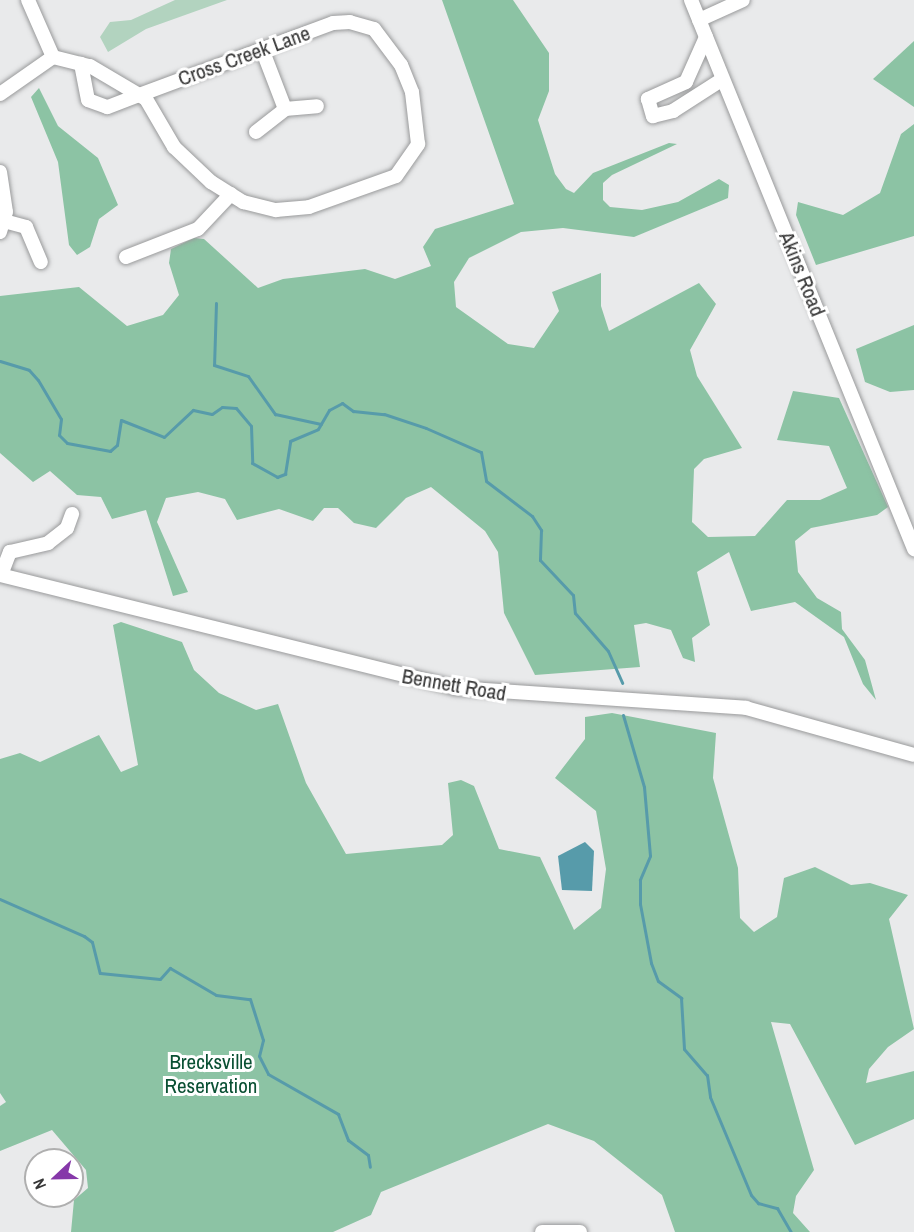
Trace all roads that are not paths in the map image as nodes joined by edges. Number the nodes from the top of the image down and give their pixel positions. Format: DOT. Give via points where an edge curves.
graph roads {
  1 [pos="28,0"];
  2 [pos="691,0"];
  3 [pos="743,0"];
  4 [pos="699,20"];
  5 [pos="706,37"];
  6 [pos="262,49"];
  7 [pos="53,57"];
  8 [pos="81,64"];
  9 [pos="723,79"];
  10 [pos="0,94"];
  11 [pos="139,95"];
  12 [pos="317,106"];
  13 [pos="285,109"];
  14 [pos="256,132"];
  15 [pos="0,172"];
  16 [pos="231,194"];
  17 [pos="2,227"];
  18 [pos="126,257"];
  19 [pos="41,262"];
  20 [pos="72,514"];
  21 [pos="914,549"];
  22 [pos="1,575"];
  23 [pos="914,755"];
  24 [pos="579,1230"];
  25 [pos="542,1232"];
  1 -- 7 [label="street"];
  2 -- 4 [label="street, Akins Road"];
  3 -- 4 [label="street"];
  4 -- 5 [label="street, Akins Road"];
  5 -- 9 [label="street, Akins Road"];
  5 -- 9 [label="street" via="686,82 648,99 653,116 673,111"];
  6 -- 11 [label="street, Cross Creek Lane"];
  6 -- 13 [label="street"];
  6 -- 16 [label="street, Cross Creek Lane" via="350,22 374,28 401,65 419,124 410,163 396,176 309,207 276,210"];
  7 -- 8 [label="street"];
  7 -- 10 [label="street"];
  8 -- 11 [label="street"];
  8 -- 11 [label="street, Cross Creek Lane" via="92,105 107,107"];
  9 -- 21 [label="street, Akins Road"];
  11 -- 16 [label="street" via="174,147"];
  12 -- 13 [label="street"];
  13 -- 14 [label="street"];
  15 -- 17 [label="street"];
  16 -- 18 [label="street" via="198,229"];
  17 -- 19 [label="street" via="26,227"];
  20 -- 22 [label="street" via="68,528 48,543 10,552"];
  22 -- 23 [label="street, Bennett Road" via="455,688 746,708"];
  24 -- 25 [label="street"];
}
